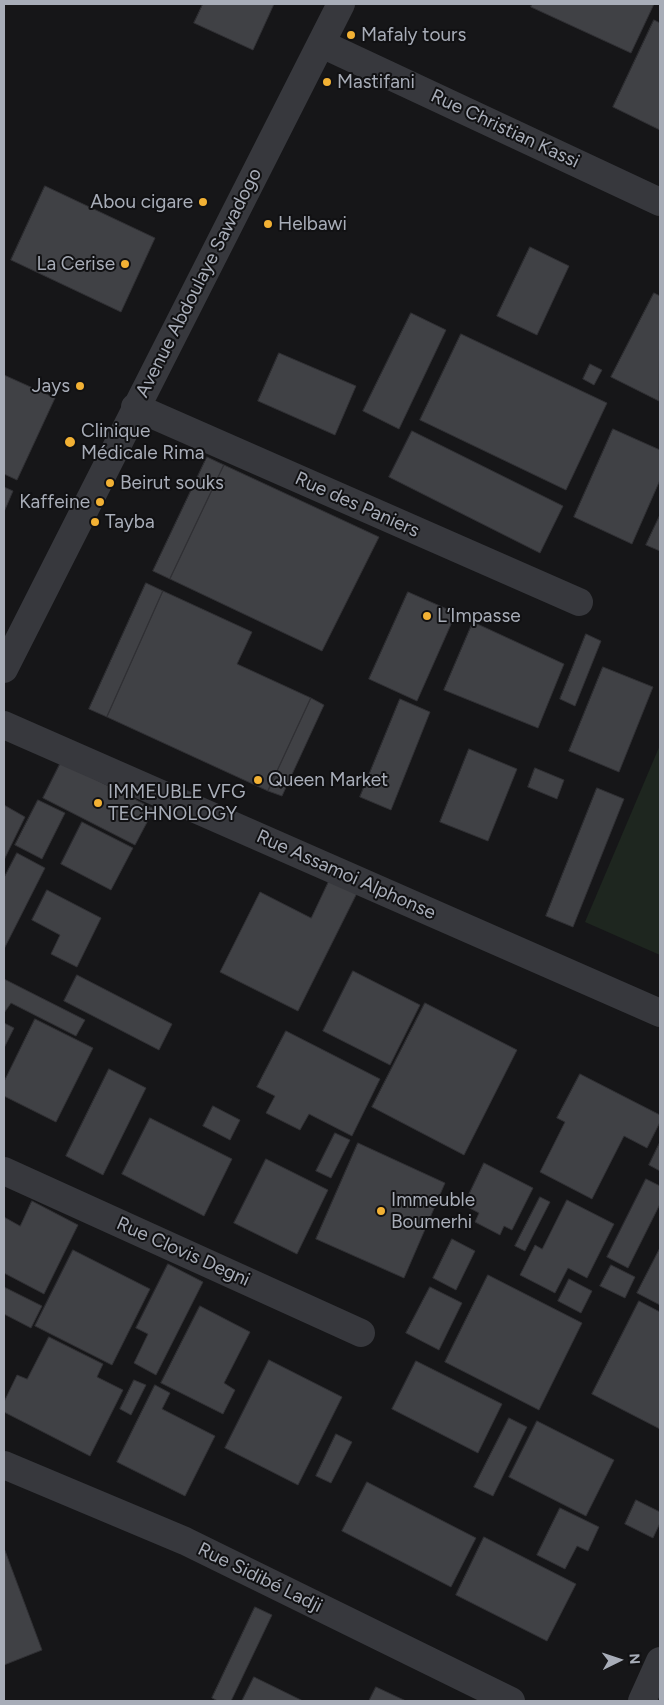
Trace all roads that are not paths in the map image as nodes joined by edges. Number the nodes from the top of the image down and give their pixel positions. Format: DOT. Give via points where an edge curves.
graph roads {
  1 [pos="341,4"];
  2 [pos="322,44"];
  3 [pos="660,202"];
  4 [pos="134,407"];
  5 [pos="579,602"];
  6 [pos="4,669"];
  7 [pos="4,725"];
  8 [pos="660,1013"];
  9 [pos="4,1170"];
  10 [pos="362,1333"];
  11 [pos="4,1465"];
  12 [pos="660,1661"];
  13 [pos="511,1701"];
  14 [pos="642,1701"];
  1 -- 2 [label="street, Avenue Abdoulaye Sawadogo"];
  2 -- 3 [label="street, Rue Christian Kassi"];
  2 -- 4 [label="street, Avenue Abdoulaye Sawadogo"];
  4 -- 5 [label="street, Rue des Paniers"];
  4 -- 6 [label="street, Avenue Abdoulaye Sawadogo"];
  7 -- 8 [label="street, Rue Assamoi Alphonse"];
  9 -- 10 [label="street, Rue Clovis Degni"];
  11 -- 13 [label="street, Rue Sidibé Ladji" via="185,1541"];
  12 -- 14 [label="street"];
}
